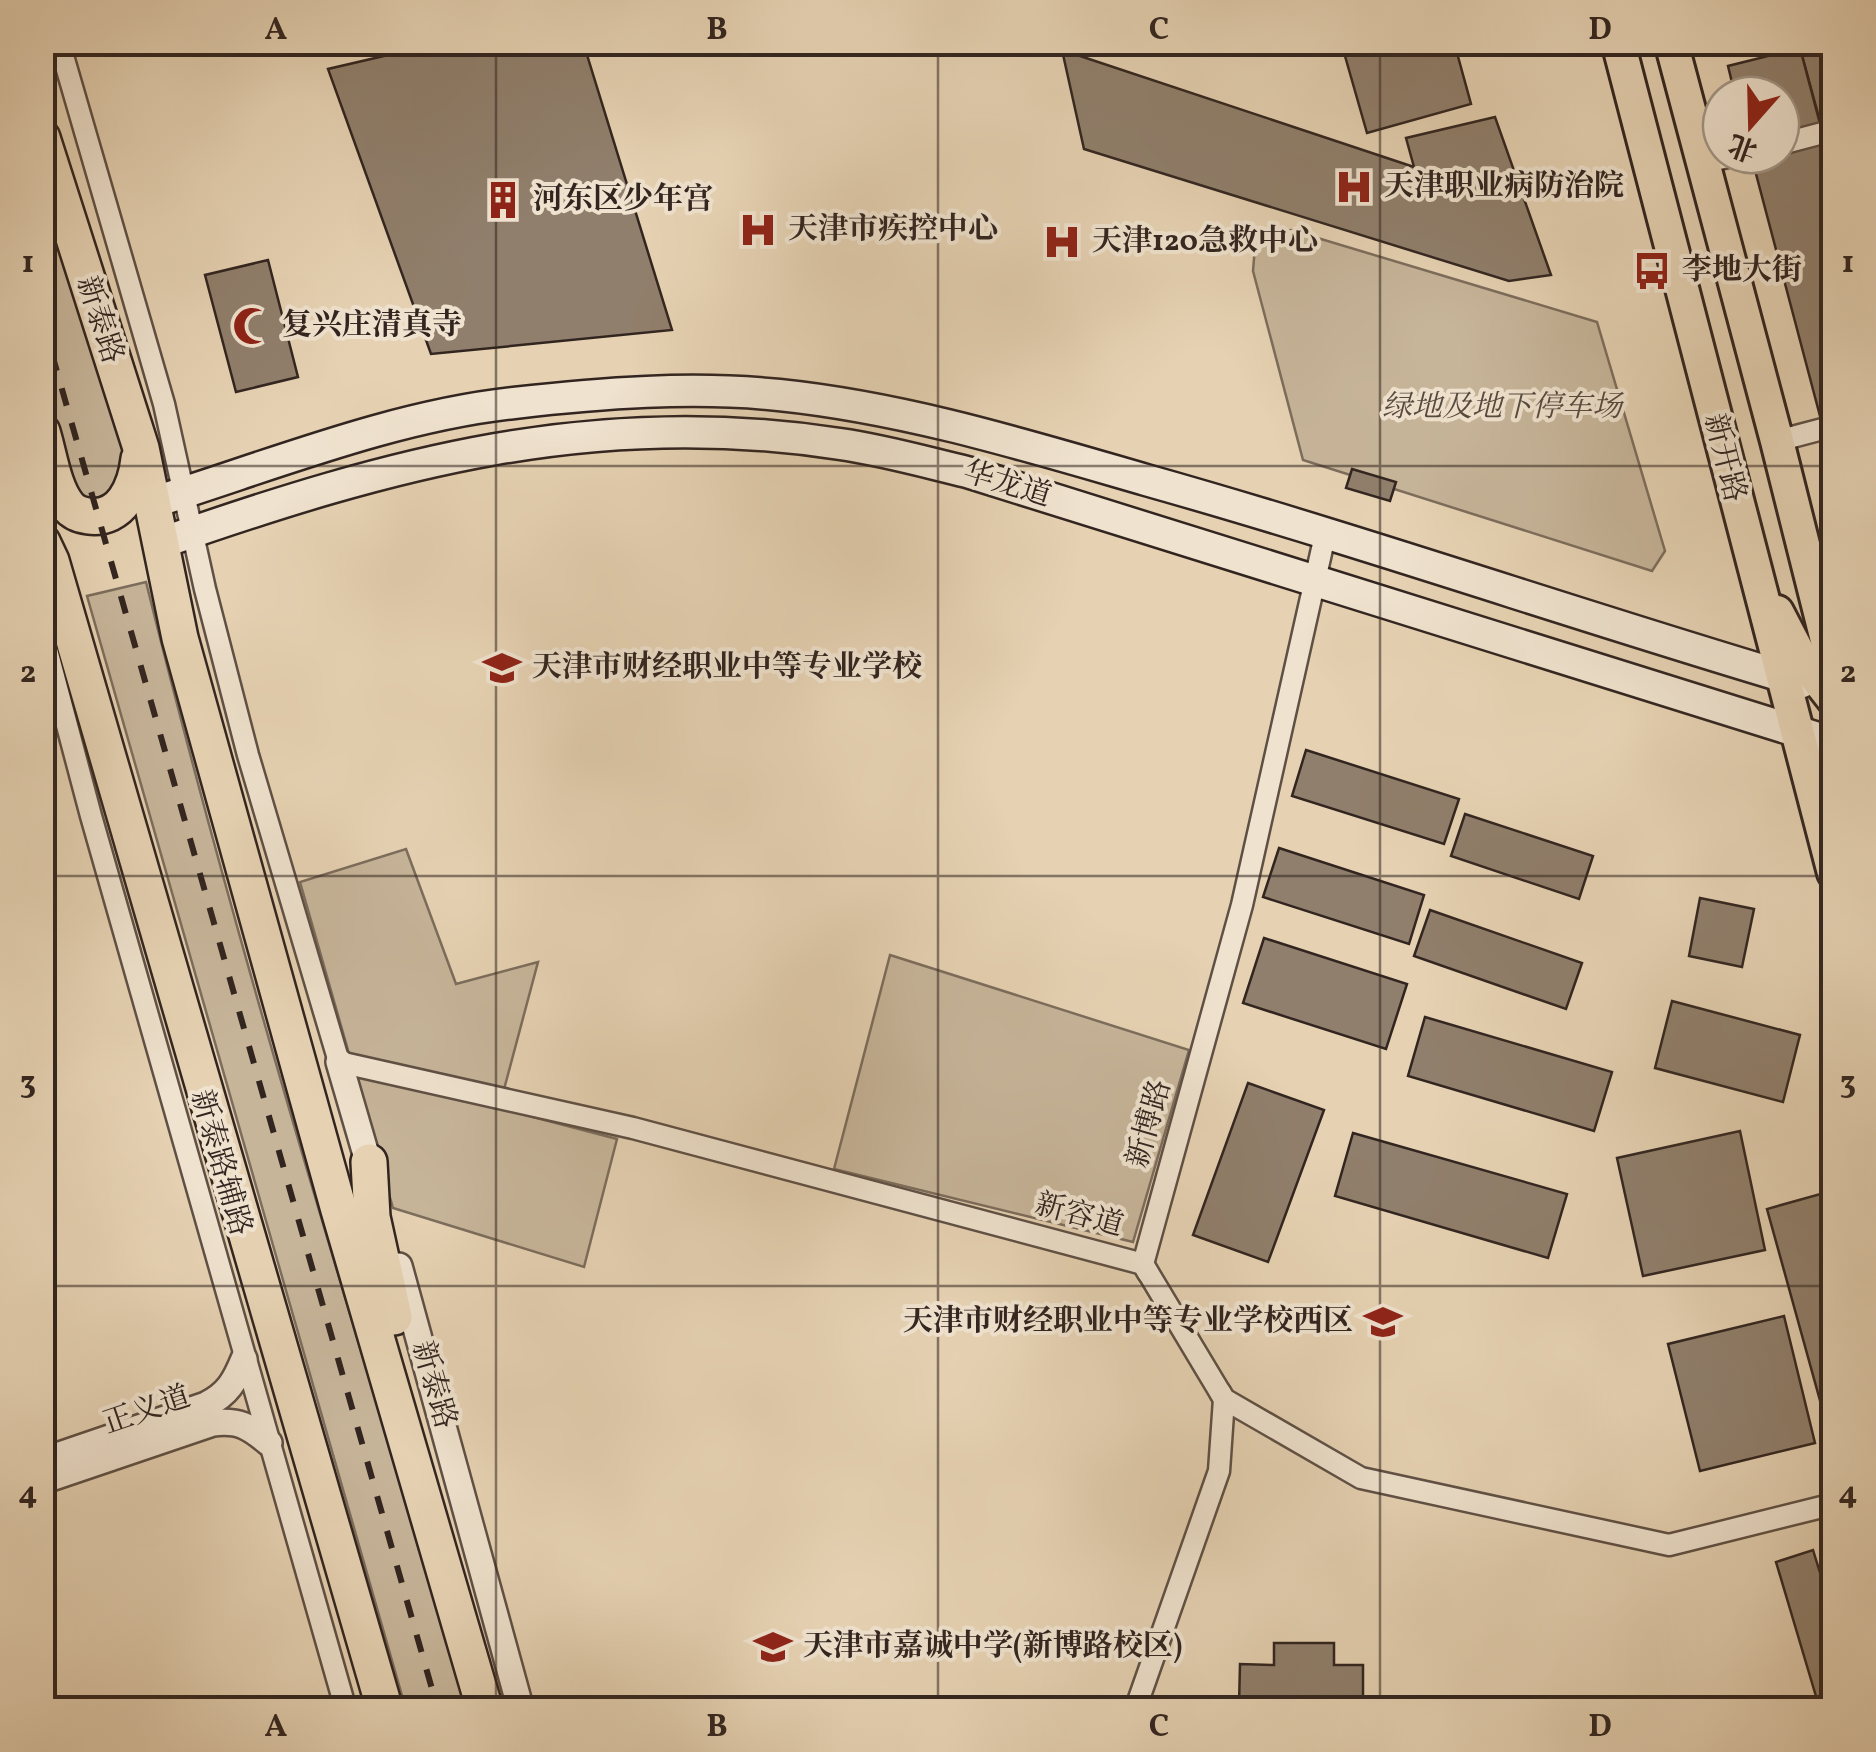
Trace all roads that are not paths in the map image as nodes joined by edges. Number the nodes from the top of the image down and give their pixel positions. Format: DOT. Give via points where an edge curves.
graph roads {
  1 [pos="59,42"];
  2 [pos="1618,42"];
  3 [pos="1671,42"];
  4 [pos="1834,130"];
  5 [pos="42,138"];
  6 [pos="1801,139"];
  7 [pos="1701,160"];
  8 [pos="1705,175"];
  9 [pos="1834,426"];
  10 [pos="42,432"];
  11 [pos="1778,441"];
  12 [pos="140,448"];
  13 [pos="175,517"];
  14 [pos="1326,531"];
  15 [pos="42,542"];
  16 [pos="1749,554"];
  17 [pos="1806,555"];
  18 [pos="1313,580"];
  19 [pos="1834,617"];
  20 [pos="42,631"];
  21 [pos="1780,676"];
  22 [pos="1831,687"];
  23 [pos="1794,732"];
  24 [pos="1834,743"];
  25 [pos="1834,873"];
  26 [pos="339,1062"];
  27 [pos="369,1162"];
  28 [pos="1142,1264"];
  29 [pos="244,1359"];
  30 [pos="1224,1398"];
  31 [pos="269,1443"];
  32 [pos="42,1461"];
  33 [pos="42,1481"];
  34 [pos="1834,1504"];
  35 [pos="452,1596"];
  36 [pos="346,1710"];
  37 [pos="385,1710"];
  38 [pos="484,1710"];
  39 [pos="520,1710"];
  40 [pos="1135,1710"];
  1 -- 13 [label="street" via="164,404"];
  2 -- 16 [label="main road, 新开路"];
  3 -- 7 [label="main road, 新开路"];
  4 -- 6 [label="street"];
  5 -- 12 [label="highway, 新泰路"];
  8 -- 11 [label="main road, 新开路"];
  9 -- 11 [label="street"];
  10 -- 12 [label="highway" via="61,496 86,516 110,513 127,498"];
  11 -- 17 [label="main road, 新开路"];
  12 -- 13 [label="highway, 新泰路"];
  13 -- 14 [label="main road" via="378,432 508,404 722,392 912,414"];
  13 -- 18 [label="main road, 华龙道" via="484,449 603,434 722,433 842,444 951,468"];
  13 -- 26 [label="street"];
  13 -- 35 [label="highway, 新泰路" via="180,638"];
  14 -- 18 [label="street, 新博路"];
  14 -- 21 [label="main road"];
  15 -- 37 [label="highway"];
  16 -- 21 [label="main road, 新开路"];
  16 -- 22 [label="main road" via="1784,628"];
  17 -- 19 [label="main road"];
  17 -- 22 [label="main road, 新开路"];
  18 -- 23 [label="main road, 华龙道"];
  18 -- 28 [label="street, 新博路" via="1242,905"];
  20 -- 29 [label="street, 新泰路辅路"];
  21 -- 22 [label="main road"];
  21 -- 23 [label="main road, 新开路"];
  23 -- 24 [label="main road, 华龙道"];
  23 -- 25 [label="main road, 新开路"];
  26 -- 27 [label="street, 新泰路"];
  26 -- 28 [label="street, 新容道" via="633,1128"];
  27 -- 35 [label="highway" via="380,1260 438,1477"];
  27 -- 39 [label="street, 新泰路"];
  28 -- 30 [label="street"];
  29 -- 31 [label="street, 新泰路辅路"];
  29 -- 32 [label="street, 正义道" via="224,1396 206,1406"];
  30 -- 34 [label="street" via="1361,1478 1669,1545"];
  30 -- 40 [label="street" via="1219,1472"];
  31 -- 33 [label="street, 正义道" via="237,1420 213,1423"];
  31 -- 36 [label="street, 新泰路辅路"];
  35 -- 38 [label="highway"];
}
